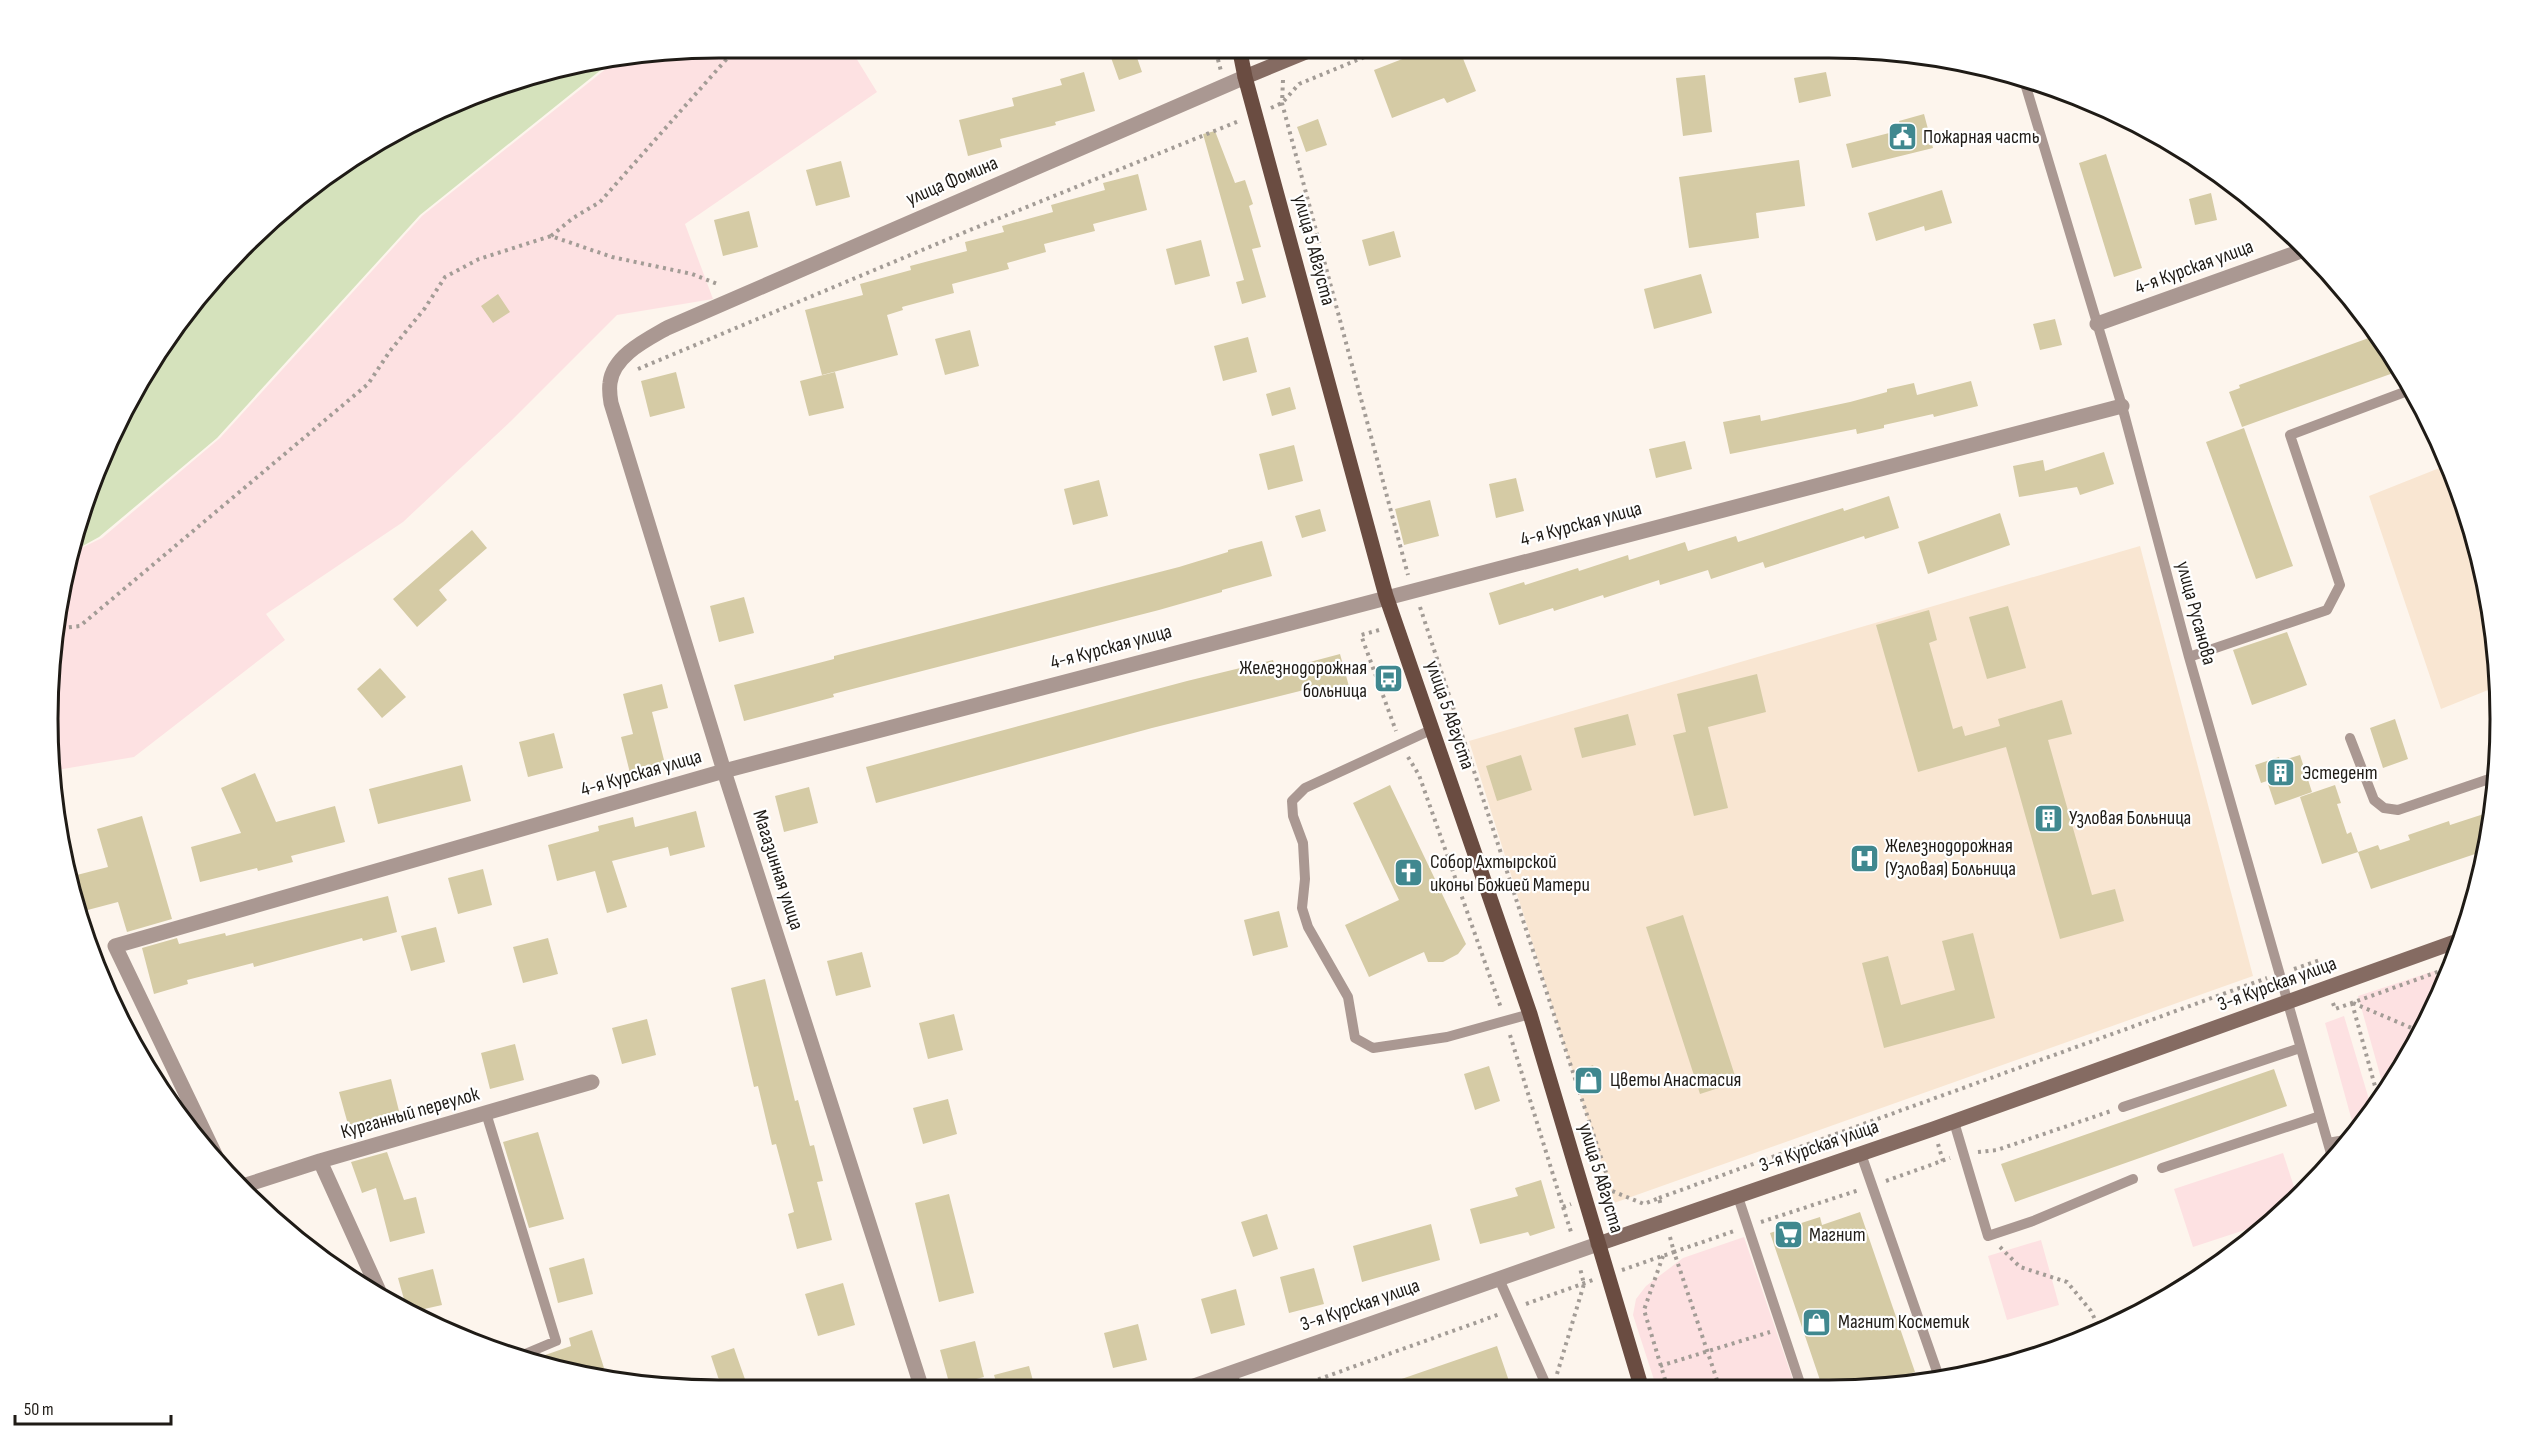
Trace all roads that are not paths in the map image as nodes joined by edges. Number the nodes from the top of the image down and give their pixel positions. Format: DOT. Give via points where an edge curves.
graph roads {
  1 [pos="1241,58"];
  2 [pos="1291,58"];
  3 [pos="1245,77"];
  4 [pos="2027,90"];
  5 [pos="2297,253"];
  6 [pos="2097,324"];
  7 [pos="610,382"];
  8 [pos="2403,393"];
  9 [pos="2122,406"];
  10 [pos="1386,596"];
  11 [pos="2189,657"];
  12 [pos="1433,729"];
  13 [pos="2350,738"];
  14 [pos="724,771"];
  15 [pos="2486,780"];
  16 [pos="2449,944"];
  17 [pos="2287,1003"];
  18 [pos="1530,1014"];
  19 [pos="2301,1048"];
  20 [pos="592,1082"];
  21 [pos="2123,1107"];
  22 [pos="486,1113"];
  23 [pos="2320,1116"];
  24 [pos="1954,1122"];
  25 [pos="205,1134"];
  26 [pos="2336,1142"];
  27 [pos="2328,1143"];
  28 [pos="2330,1149"];
  29 [pos="1861,1154"];
  30 [pos="320,1161"];
  31 [pos="2162,1168"];
  32 [pos="2133,1179"];
  33 [pos="249,1184"];
  34 [pos="1738,1197"];
  35 [pos="1598,1244"];
  36 [pos="1499,1279"];
  37 [pos="376,1284"];
  38 [pos="530,1352"];
  39 [pos="1937,1371"];
  40 [pos="1232,1372"];
  41 [pos="919,1381"];
  42 [pos="1207,1381"];
  43 [pos="1235,1381"];
  44 [pos="1544,1381"];
  45 [pos="1640,1381"];
  46 [pos="1799,1381"];
  1 -- 3 [label="main road, улица 5 Августа"];
  2 -- 3 [label="main road, улица Фомина"];
  3 -- 7 [label="street, улица Фомина" via="667,328 619,362"];
  3 -- 10 [label="main road, улица 5 Августа"];
  4 -- 6 [label="lane, улица Русанова"];
  5 -- 6 [label="street, 4-я Курская улица"];
  6 -- 9 [label="lane, улица Русанова"];
  7 -- 14 [label="street, Магазинная улица" via="611,403"];
  8 -- 11 [label="lane" via="2290,435 2340,585 2327,610"];
  9 -- 10 [label="street, 4-я Курская улица"];
  9 -- 11 [label="lane, улица Русанова"];
  10 -- 12 [label="main road, улица 5 Августа"];
  10 -- 14 [label="street, 4-я Курская улица"];
  11 -- 17 [label="lane, улица Русанова"];
  12 -- 18 [label="main road, улица 5 Августа"];
  12 -- 18 [label="lane" via="1305,788 1293,801 1293,816 1304,843 1302,908 1308,927 1348,998 1355,1038 1373,1048 1446,1037"];
  13 -- 15 [label="lane" via="2374,800 2384,808 2398,810"];
  14 -- 25 [label="street, 4-я Курская улица" via="115,946"];
  14 -- 41 [label="street, Магазинная улица"];
  16 -- 17 [label="main road, 3-я Курская улица"];
  17 -- 19 [label="lane, улица Русанова"];
  17 -- 24 [label="main road, 3-я Курская улица"];
  18 -- 35 [label="main road, улица 5 Августа"];
  19 -- 21 [label="lane"];
  19 -- 23 [label="lane, улица Русанова"];
  20 -- 22 [label="street, Курганный переулок"];
  22 -- 30 [label="street, Курганный переулок"];
  22 -- 38 [label="lane" via="556,1341"];
  23 -- 27 [label="lane, улица Русанова"];
  23 -- 31 [label="lane"];
  24 -- 29 [label="main road, 3-я Курская улица"];
  24 -- 32 [label="lane" via="1988,1236"];
  26 -- 27 [label="lane"];
  27 -- 28 [label="lane, улица Русанова"];
  29 -- 34 [label="main road, 3-я Курская улица"];
  29 -- 39 [label="lane"];
  30 -- 33 [label="street, Курганный переулок"];
  30 -- 37 [label="street"];
  34 -- 35 [label="main road, 3-я Курская улица"];
  34 -- 46 [label="lane"];
  35 -- 36 [label="street, 3-я Курская улица"];
  35 -- 45 [label="main road, улица 5 Августа"];
  36 -- 40 [label="street, 3-я Курская улица"];
  36 -- 44 [label="lane"];
  40 -- 42 [label="street, 3-я Курская улица"];
  40 -- 43 [label="lane"];
}
